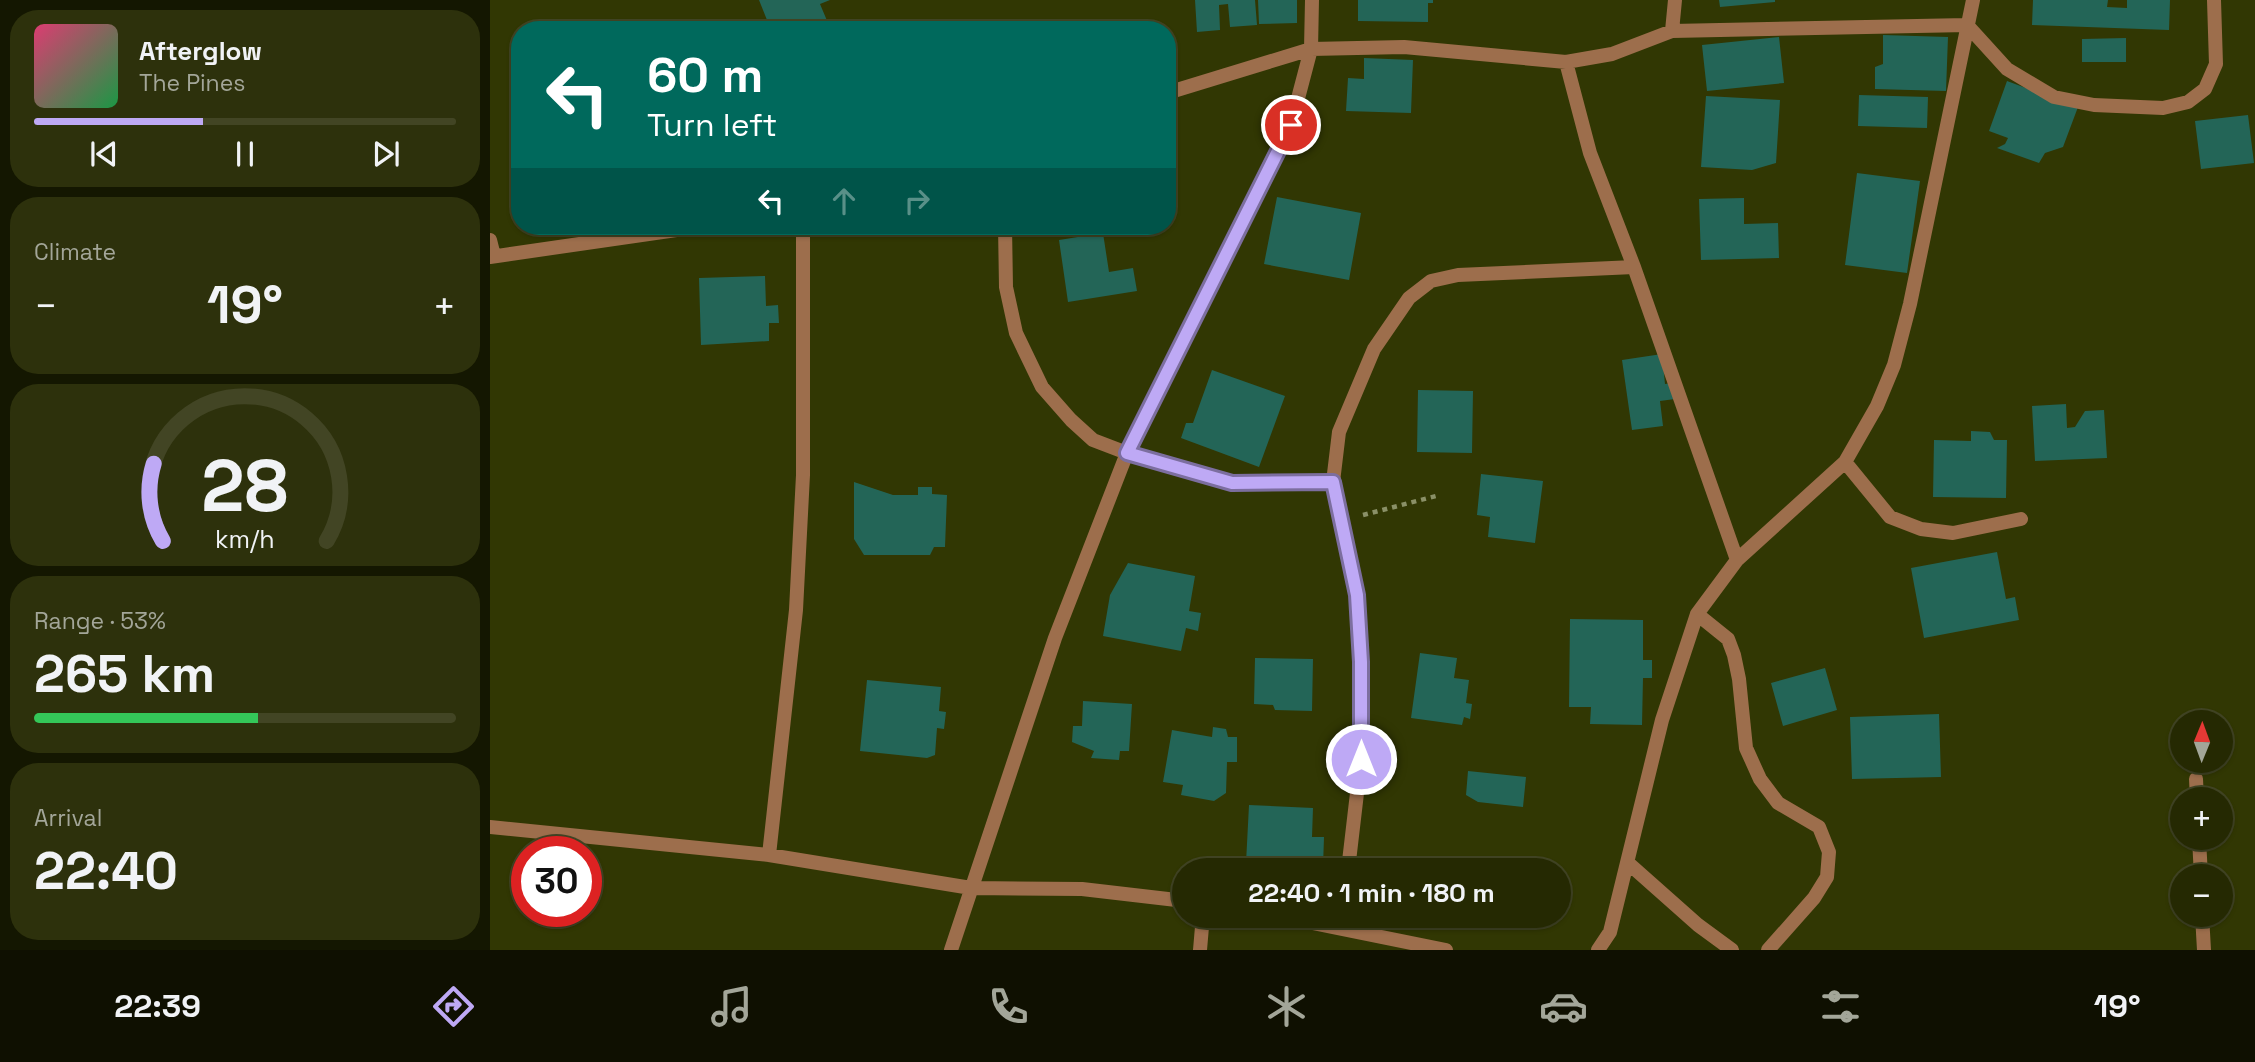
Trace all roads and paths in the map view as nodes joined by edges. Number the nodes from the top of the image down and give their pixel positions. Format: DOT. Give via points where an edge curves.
graph roads {
  1 [pos="1312,0"];
  2 [pos="1675,0"];
  3 [pos="1973,0"];
  4 [pos="2214,0"];
  5 [pos="1967,24"];
  6 [pos="1672,31"];
  7 [pos="1311,49"];
  8 [pos="1566,62"];
  9 [pos="1176,90"];
  10 [pos="642,235"];
  11 [pos="803,235"];
  12 [pos="1006,235"];
  13 [pos="490,240"];
  14 [pos="492,257"];
  15 [pos="1634,267"];
  16 [pos="1127,453"];
  17 [pos="1845,462"];
  18 [pos="1333,482"];
  19 [pos="1440,495"];
  20 [pos="2021,519"];
  21 [pos="1343,521"];
  22 [pos="1737,560"];
  23 [pos="1697,614"];
  24 [pos="2196,779"];
  25 [pos="2196,787"];
  26 [pos="490,827"];
  27 [pos="769,855"];
  28 [pos="1349,858"];
  29 [pos="1627,862"];
  30 [pos="971,888"];
  31 [pos="1172,899"];
  32 [pos="2203,927"];
  33 [pos="1202,928"];
  34 [pos="1367,928"];
  35 [pos="951,950"];
  36 [pos="1200,950"];
  37 [pos="1446,950"];
  38 [pos="1598,950"];
  39 [pos="1732,950"];
  40 [pos="1768,950"];
  41 [pos="2204,950"];
  1 -- 7 [label="street"];
  2 -- 6 [label="street"];
  3 -- 5 [label="street"];
  4 -- 5 [label="street" via="2216,64 2205,89 2188,102 2163,108 2094,105 2054,97 2007,69"];
  5 -- 6 [label="street"];
  5 -- 17 [label="street" via="1897,353 1877,406"];
  6 -- 8 [label="street" via="1612,54"];
  7 -- 8 [label="street" via="1404,47"];
  7 -- 9 [label="street"];
  7 -- 16 [label="street" via="1291,125"];
  8 -- 15 [label="street" via="1590,153"];
  10 -- 14 [label="street"];
  11 -- 27 [label="street" via="803,475 797,583"];
  12 -- 16 [label="street" via="1006,287 1016,333 1042,387 1093,440"];
  13 -- 14 [label="street"];
  15 -- 18 [label="street" via="1458,275 1431,281 1409,298 1374,349 1339,432"];
  15 -- 22 [label="street"];
  16 -- 18 [label="street" via="1232,483"];
  16 -- 30 [label="street" via="1055,638"];
  17 -- 20 [label="street" via="1891,517 1921,529 1953,533"];
  17 -- 22 [label="street"];
  18 -- 21 [label="street"];
  19 -- 21 [label="path"];
  21 -- 28 [label="street" via="1357,595 1361,662 1361,759"];
  22 -- 23 [label="street"];
  23 -- 29 [label="street" via="1662,720"];
  23 -- 40 [label="street" via="1728,639 1734,654 1746,748 1760,779 1778,803 1819,827 1829,852 1827,877 1814,898"];
  24 -- 25 [label="street"];
  26 -- 27 [label="street"];
  27 -- 30 [label="street"];
  29 -- 38 [label="street" via="1610,932"];
  29 -- 39 [label="street"];
  30 -- 31 [label="street" via="1082,889"];
  30 -- 35 [label="street"];
  32 -- 41 [label="street"];
  33 -- 36 [label="street"];
  34 -- 37 [label="street"];
}
